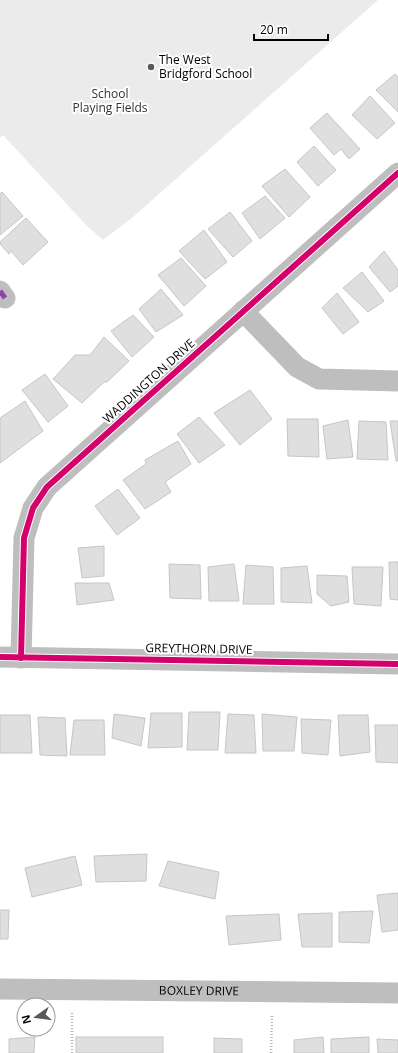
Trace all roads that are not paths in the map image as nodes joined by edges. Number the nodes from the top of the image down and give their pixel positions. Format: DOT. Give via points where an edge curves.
graph roads {
  1 [pos="398,173"];
  2 [pos="243,312"];
  3 [pos="398,381"];
  4 [pos="0,658"];
  5 [pos="21,658"];
  6 [pos="398,664"];
  7 [pos="0,989"];
  8 [pos="398,993"];
  1 -- 2 [label="street, WADDINGTON DRIVE"];
  2 -- 3 [label="street" via="296,367 319,379"];
  2 -- 5 [label="street, WADDINGTON DRIVE" via="47,487 33,508 24,538"];
  4 -- 5 [label="street, GREYTHORN DRIVE"];
  5 -- 6 [label="street, GREYTHORN DRIVE"];
  7 -- 8 [label="street, BOXLEY DRIVE"];
}
